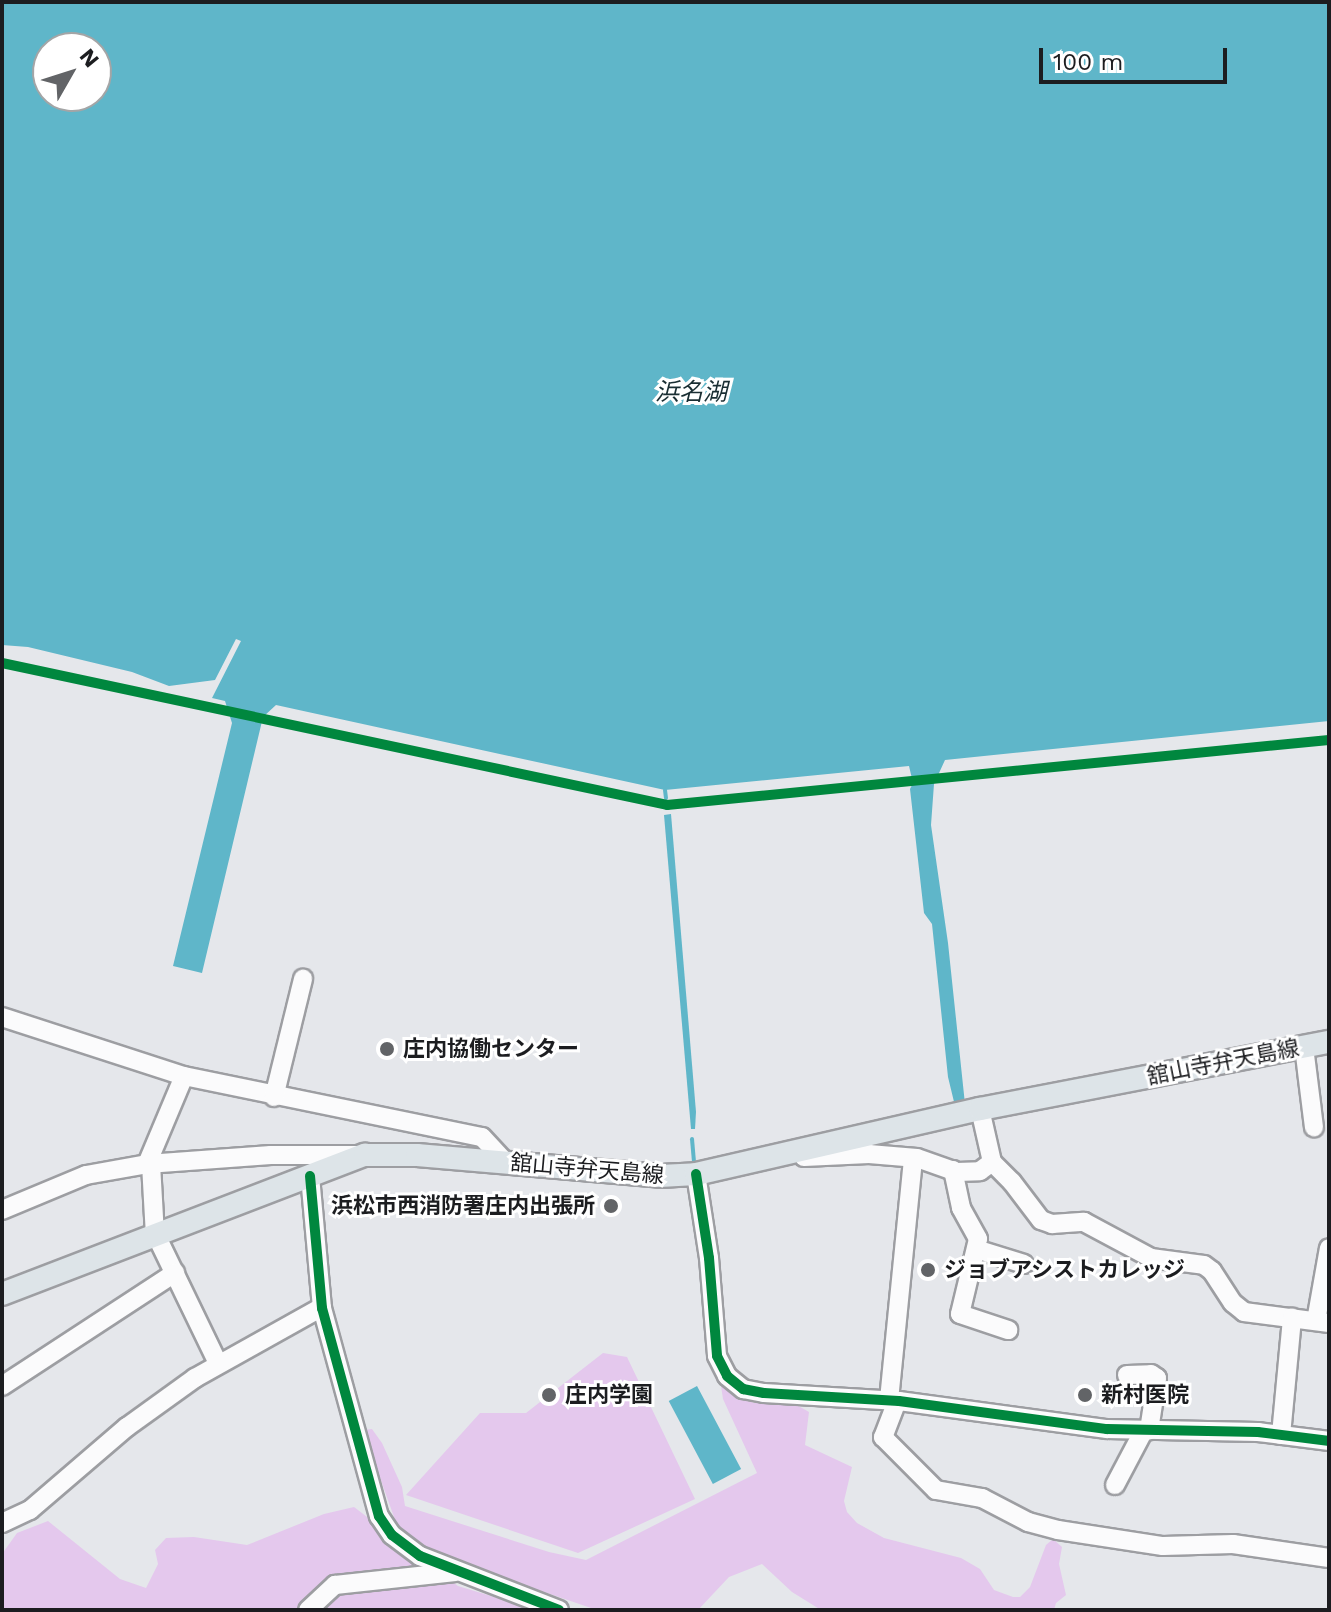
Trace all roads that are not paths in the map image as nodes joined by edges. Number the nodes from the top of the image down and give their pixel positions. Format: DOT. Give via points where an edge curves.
graph roads {
  1 [pos="303,979"];
  2 [pos="2,1017"];
  3 [pos="1329,1042"];
  4 [pos="1304,1047"];
  5 [pos="184,1076"];
  6 [pos="274,1097"];
  7 [pos="980,1109"];
  8 [pos="1314,1127"];
  9 [pos="848,1147"];
  10 [pos="365,1155"];
  11 [pos="913,1158"];
  12 [pos="992,1162"];
  13 [pos="506,1163"];
  14 [pos="149,1164"];
  15 [pos="953,1170"];
  16 [pos="696,1174"];
  17 [pos="310,1176"];
  18 [pos="2,1210"];
  19 [pos="156,1235"];
  20 [pos="1329,1248"];
  21 [pos="976,1249"];
  22 [pos="1024,1264"];
  23 [pos="175,1273"];
  24 [pos="2,1294"];
  25 [pos="322,1307"];
  26 [pos="1292,1318"];
  27 [pos="1323,1322"];
  28 [pos="1008,1330"];
  29 [pos="218,1363"];
  30 [pos="1127,1375"];
  31 [pos="2,1386"];
  32 [pos="893,1400"];
  33 [pos="1147,1430"];
  34 [pos="1281,1435"];
  35 [pos="1329,1441"];
  36 [pos="1115,1485"];
  37 [pos="2,1523"];
  38 [pos="1329,1558"];
  39 [pos="458,1572"];
  40 [pos="308,1610"];
  41 [pos="559,1610"];
  1 -- 6 [label="street"];
  2 -- 5 [label="street"];
  3 -- 4 [label="main road, 舘山寺弁天島線"];
  4 -- 7 [label="main road, 舘山寺弁天島線"];
  4 -- 8 [label="street"];
  5 -- 6 [label="street"];
  5 -- 14 [label="street"];
  6 -- 13 [label="street" via="482,1137"];
  7 -- 9 [label="main road, 舘山寺弁天島線"];
  7 -- 12 [label="street"];
  9 -- 11 [label="street"];
  9 -- 16 [label="main road, 舘山寺弁天島線" via="785,1154"];
  10 -- 13 [label="main road, 舘山寺弁天島線"];
  10 -- 14 [label="street"];
  10 -- 17 [label="main road, 舘山寺弁天島線"];
  11 -- 15 [label="street"];
  11 -- 32 [label="street"];
  12 -- 15 [label="street" via="980,1171"];
  12 -- 26 [label="street" via="1041,1220 1084,1222 1151,1258 1204,1265 1244,1312"];
  13 -- 16 [label="main road, 舘山寺弁天島線" via="660,1176"];
  14 -- 18 [label="street" via="86,1175"];
  14 -- 19 [label="street"];
  15 -- 21 [label="street" via="961,1208 977,1234"];
  16 -- 32 [label="street" via="717,1356 727,1376 754,1392"];
  17 -- 19 [label="main road, 舘山寺弁天島線"];
  17 -- 25 [label="street"];
  19 -- 23 [label="street"];
  19 -- 24 [label="main road, 舘山寺弁天島線"];
  20 -- 27 [label="street"];
  21 -- 22 [label="street"];
  21 -- 28 [label="street" via="960,1314"];
  23 -- 29 [label="street"];
  23 -- 31 [label="street"];
  25 -- 29 [label="street"];
  25 -- 39 [label="street" via="379,1516 410,1550"];
  26 -- 27 [label="street"];
  26 -- 34 [label="street"];
  29 -- 37 [label="street" via="127,1427 30,1510"];
  30 -- 33 [label="street" via="1156,1377"];
  32 -- 33 [label="street"];
  32 -- 38 [label="street" via="883,1437 936,1490 982,1498 1028,1522 1058,1530 1163,1546 1225,1544"];
  33 -- 34 [label="street"];
  33 -- 36 [label="street"];
  34 -- 35 [label="street"];
  39 -- 40 [label="street" via="335,1585"];
  39 -- 41 [label="street"];
}
